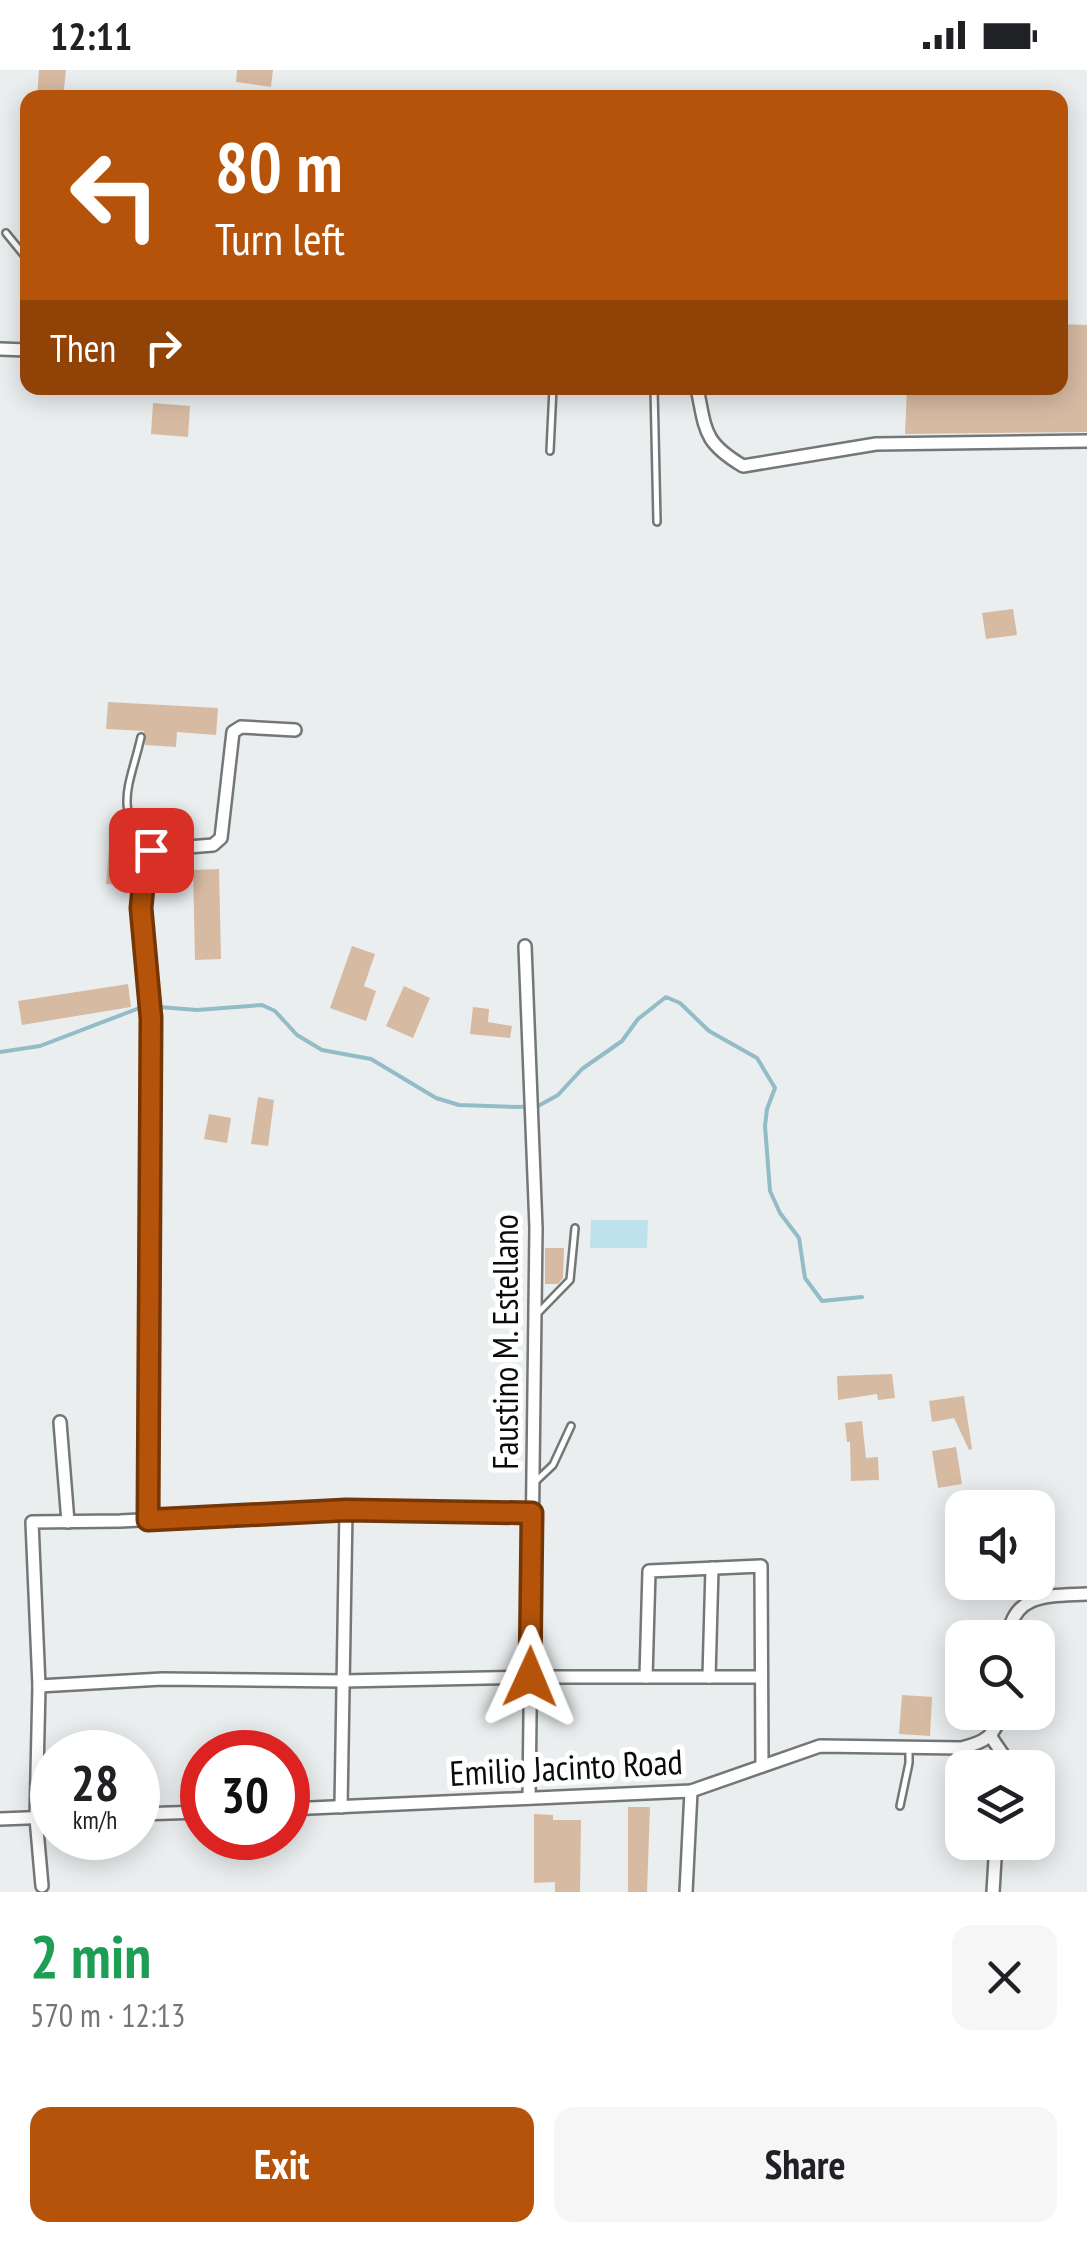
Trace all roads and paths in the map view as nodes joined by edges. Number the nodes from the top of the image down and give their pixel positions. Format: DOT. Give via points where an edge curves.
graph roads {
  1 [pos="6,234"];
  2 [pos="20,251"];
  3 [pos="554,395"];
  4 [pos="654,395"];
  5 [pos="699,395"];
  6 [pos="1087,442"];
  7 [pos="550,451"];
  8 [pos="657,522"];
  9 [pos="295,730"];
  10 [pos="141,737"];
  11 [pos="151,850"];
  12 [pos="525,946"];
  13 [pos="575,1228"];
  14 [pos="534,1316"];
  15 [pos="60,1422"];
  16 [pos="571,1426"];
  17 [pos="532,1484"];
  18 [pos="346,1510"];
  19 [pos="532,1513"];
  20 [pos="148,1520"];
  21 [pos="68,1522"];
  22 [pos="712,1568"];
  23 [pos="1087,1594"];
  24 [pos="1014,1620"];
  25 [pos="530,1677"];
  26 [pos="646,1677"];
  27 [pos="710,1678"];
  28 [pos="761,1678"];
  29 [pos="343,1681"];
  30 [pos="40,1686"];
  31 [pos="39,1730"];
  32 [pos="995,1730"];
  33 [pos="991,1737"];
  34 [pos="908,1746"];
  35 [pos="1000,1750"];
  36 [pos="762,1766"];
  37 [pos="691,1791"];
  38 [pos="529,1798"];
  39 [pos="900,1806"];
  40 [pos="340,1808"];
  41 [pos="310,1809"];
  42 [pos="30,1818"];
  43 [pos="0,1820"];
  44 [pos="40,1860"];
  45 [pos="995,1860"];
  46 [pos="42,1886"];
  47 [pos="686,1892"];
  48 [pos="993,1892"];
  1 -- 2 [label="lane"];
  3 -- 7 [label="lane"];
  4 -- 8 [label="lane"];
  5 -- 6 [label="street" via="707,435 742,466 876,444"];
  9 -- 11 [label="street" via="233,732 220,838 214,845"];
  10 -- 11 [label="lane" via="125,808"];
  11 -- 20 [label="street" via="141,908 151,1018"];
  12 -- 14 [label="street, Faustino M. Estellano"];
  13 -- 14 [label="lane" via="570,1280"];
  14 -- 17 [label="street, Faustino M. Estellano"];
  15 -- 21 [label="street"];
  16 -- 17 [label="lane" via="552,1465"];
  17 -- 19 [label="street, Faustino M. Estellano"];
  18 -- 19 [label="street"];
  18 -- 20 [label="street"];
  18 -- 29 [label="street"];
  19 -- 25 [label="street, Faustino M. Estellano"];
  20 -- 21 [label="street"];
  21 -- 30 [label="street" via="32,1522"];
  22 -- 26 [label="street" via="649,1571"];
  22 -- 27 [label="street"];
  22 -- 28 [label="street" via="761,1566"];
  23 -- 24 [label="street" via="1029,1600"];
  25 -- 26 [label="street"];
  25 -- 29 [label="street"];
  25 -- 38 [label="street, Faustino M. Estellano"];
  26 -- 27 [label="street"];
  27 -- 28 [label="street"];
  28 -- 36 [label="street"];
  29 -- 30 [label="street"];
  29 -- 40 [label="street"];
  30 -- 31 [label="street"];
  32 -- 33 [label="street"];
  33 -- 34 [label="street, Emilio Jacinto Road" via="961,1748"];
  33 -- 35 [label="street"];
  34 -- 36 [label="street, Emilio Jacinto Road" via="820,1746"];
  34 -- 39 [label="lane"];
  36 -- 37 [label="street, Emilio Jacinto Road"];
  37 -- 38 [label="street, Emilio Jacinto Road"];
  37 -- 47 [label="street"];
  38 -- 40 [label="street, Emilio Jacinto Road"];
  40 -- 41 [label="street, Emilio Jacinto Road"];
  42 -- 43 [label="street"];
  44 -- 46 [label="street"];
  45 -- 48 [label="street"];
}
